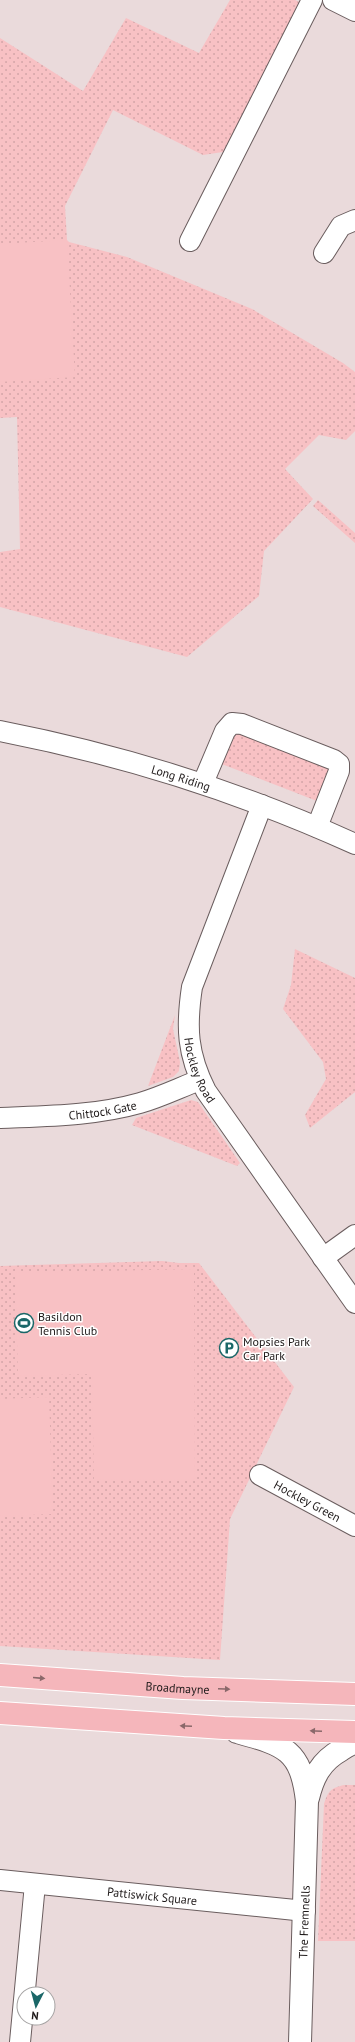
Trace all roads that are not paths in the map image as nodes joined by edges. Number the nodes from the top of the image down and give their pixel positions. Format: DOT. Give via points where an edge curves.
graph roads {
  1 [pos="312,0"];
  2 [pos="333,0"];
  3 [pos="355,11"];
  4 [pos="355,220"];
  5 [pos="190,241"];
  6 [pos="324,253"];
  7 [pos="0,730"];
  8 [pos="203,783"];
  9 [pos="262,804"];
  10 [pos="317,827"];
  11 [pos="355,844"];
  12 [pos="200,1080"];
  13 [pos="0,1118"];
  14 [pos="355,1235"];
  15 [pos="323,1258"];
  16 [pos="355,1303"];
  17 [pos="260,1475"];
  18 [pos="355,1526"];
  19 [pos="0,1675"];
  20 [pos="355,1694"];
  21 [pos="0,1714"];
  22 [pos="224,1728"];
  23 [pos="355,1732"];
  24 [pos="355,1743"];
  25 [pos="307,1802"];
  26 [pos="0,1880"];
  27 [pos="35,1884"];
  28 [pos="305,1910"];
  29 [pos="20,2042"];
  30 [pos="300,2042"];
  1 -- 5 [label="street"];
  2 -- 3 [label="street"];
  4 -- 6 [label="street" via="341,226"];
  7 -- 8 [label="street, Long Riding" via="88,749"];
  8 -- 9 [label="street, Long Riding"];
  8 -- 10 [label="street" via="225,731 232,723 242,724 339,764 339,771"];
  9 -- 10 [label="street, Long Riding"];
  9 -- 12 [label="street, Hockley Road" via="192,987 188,1013 188,1042"];
  10 -- 11 [label="street, Long Riding"];
  12 -- 13 [label="street, Chittock Gate" via="141,1102 104,1111 66,1116"];
  12 -- 15 [label="street, Hockley Road"];
  14 -- 15 [label="street"];
  15 -- 16 [label="street, Hockley Road"];
  17 -- 18 [label="street, Hockley Green"];
  19 -- 20 [label="main road, Broadmayne, one-way" via="183,1688"];
  22 -- 21 [label="main road, one-way"];
  23 -- 22 [label="main road, one-way"];
  22 -- 25 [label="street, The Fremnells" via="264,1739 283,1748 302,1772"];
  24 -- 25 [label="street, The Fremnells" via="326,1760 312,1783"];
  25 -- 28 [label="street, The Fremnells"];
  26 -- 27 [label="street, Pattiswick Square"];
  27 -- 28 [label="street, Pattiswick Square"];
  27 -- 29 [label="street"];
  28 -- 30 [label="street, The Fremnells"];
}
